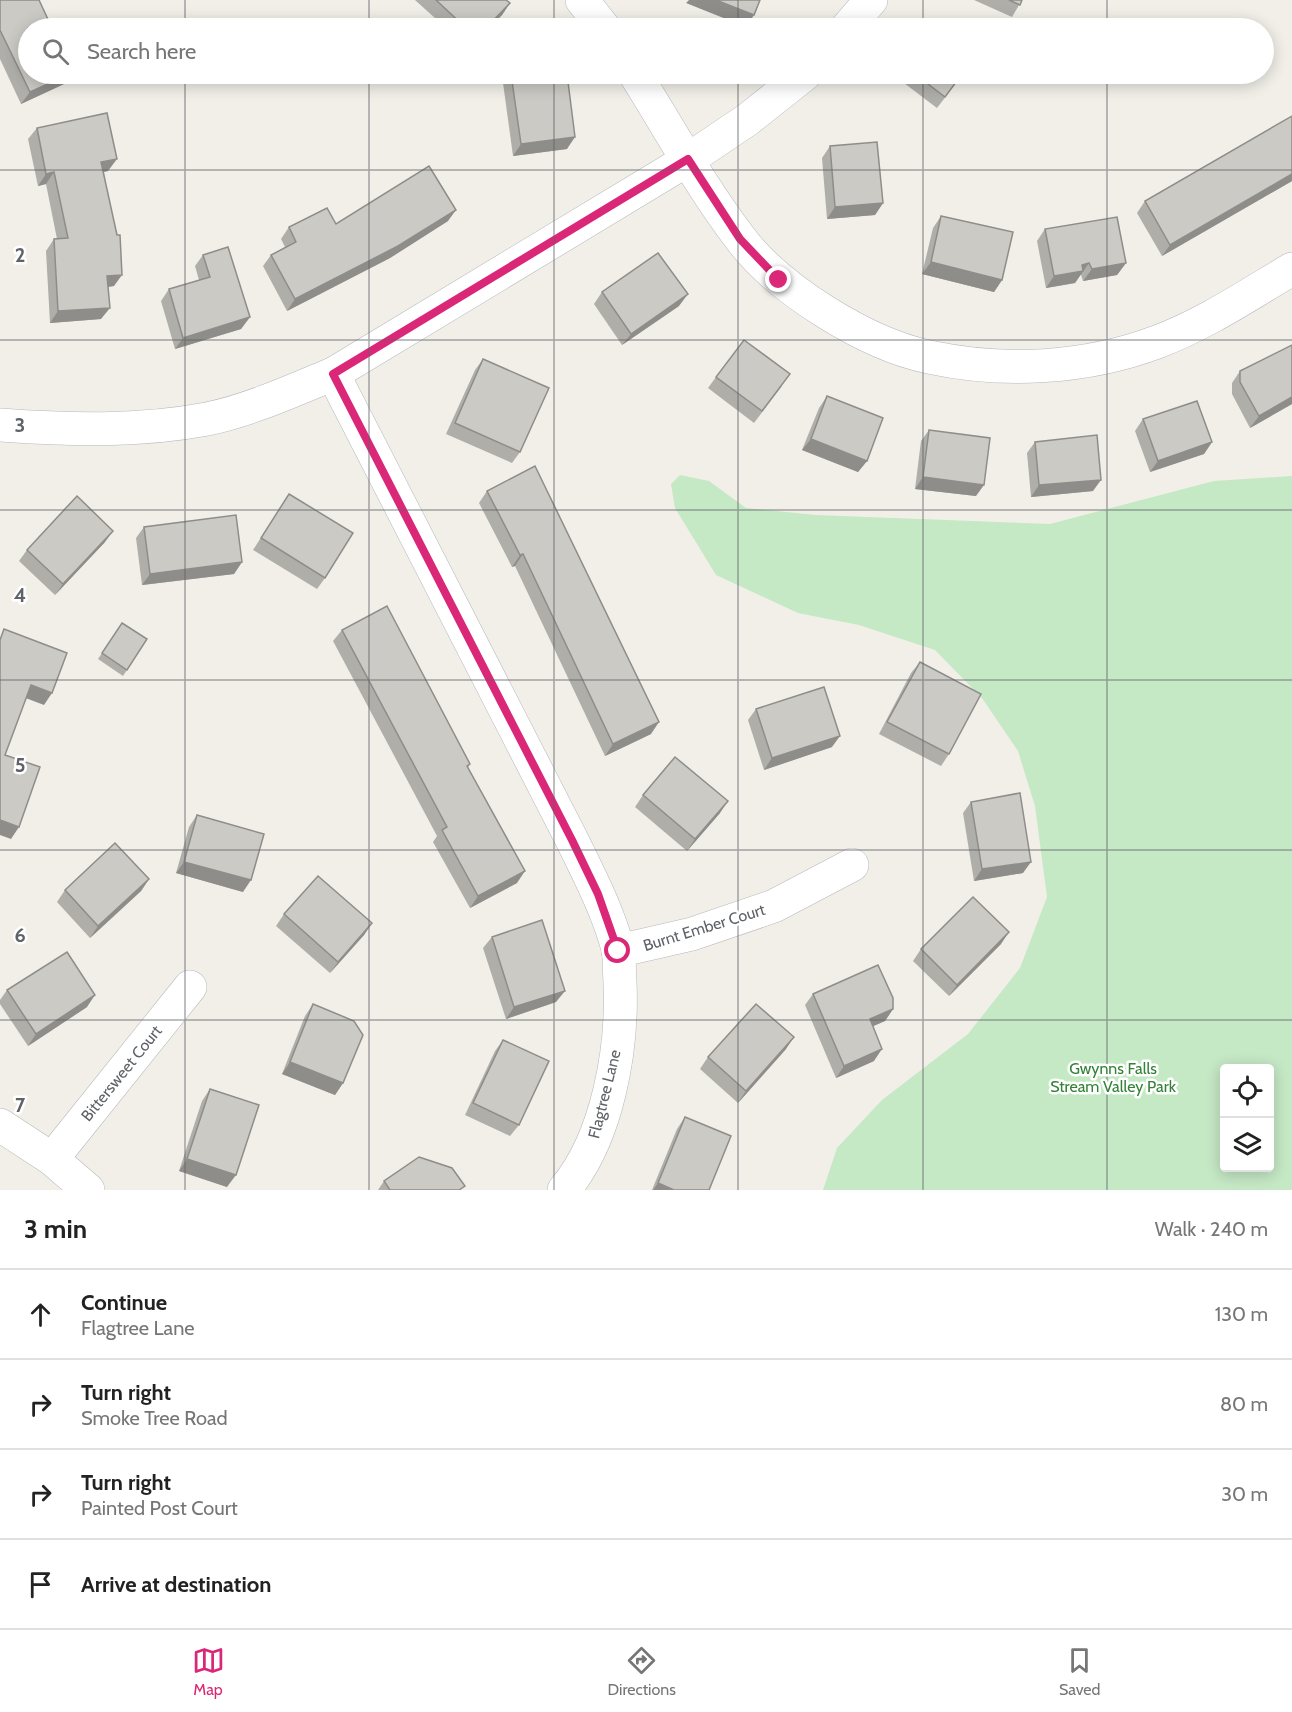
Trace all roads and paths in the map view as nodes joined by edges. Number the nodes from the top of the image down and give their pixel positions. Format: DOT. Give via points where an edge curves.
graph roads {
  1 [pos="582,0"];
  2 [pos="871,0"];
  3 [pos="596,18"];
  4 [pos="856,18"];
  5 [pos="641,84"];
  6 [pos="792,84"];
  7 [pos="688,159"];
  8 [pos="1292,269"];
  9 [pos="333,374"];
  10 [pos="0,425"];
  11 [pos="852,865"];
  12 [pos="618,951"];
  13 [pos="190,987"];
  14 [pos="0,1125"];
  15 [pos="52,1159"];
  16 [pos="88,1190"];
  17 [pos="564,1190"];
  1 -- 3 [label="street"];
  2 -- 4 [label="street"];
  5 -- 7 [label="street"];
  6 -- 7 [label="street"];
  7 -- 8 [label="street" via="740,239 779,280 869,335 927,357 986,365 1047,366 1105,358 1200,323"];
  7 -- 9 [label="street"];
  9 -- 10 [label="street" via="270,400 197,420 140,429"];
  9 -- 12 [label="street, Flagtree Lane" via="572,840 598,894"];
  11 -- 12 [label="street, Burnt Ember Court" via="774,906 692,934"];
  12 -- 17 [label="street, Flagtree Lane" via="621,1003 615,1064 590,1149"];
  13 -- 15 [label="street, Bittersweet Court"];
  14 -- 15 [label="street"];
  15 -- 16 [label="street"];
}
